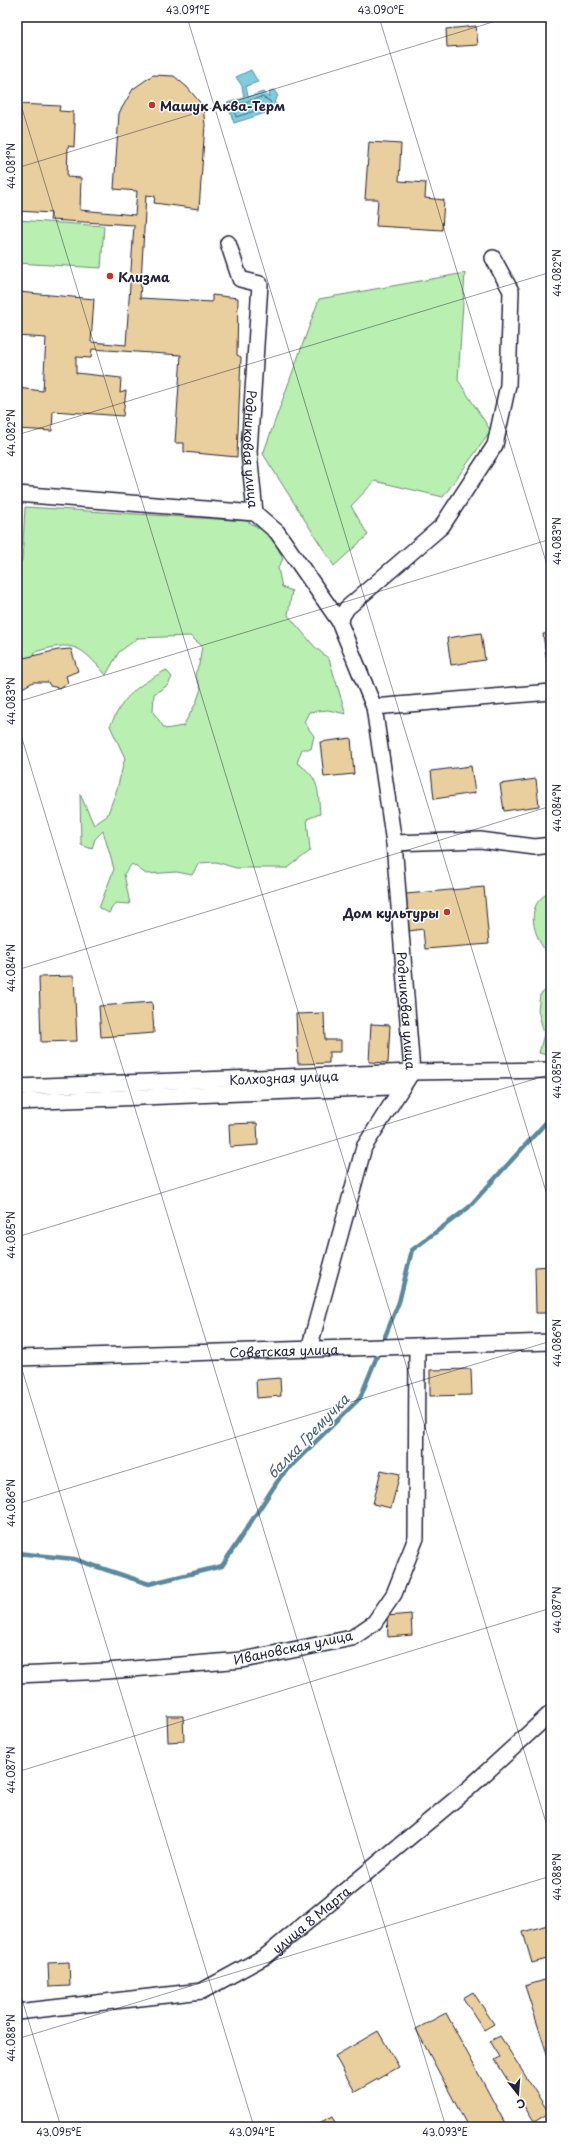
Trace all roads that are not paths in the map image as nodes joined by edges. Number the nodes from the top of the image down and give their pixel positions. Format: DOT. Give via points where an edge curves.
graph roads {
  1 [pos="228,243"];
  2 [pos="493,258"];
  3 [pos="17,494"];
  4 [pos="255,513"];
  5 [pos="339,621"];
  6 [pos="551,692"];
  7 [pos="374,707"];
  8 [pos="394,843"];
  9 [pos="551,845"];
  10 [pos="551,1070"];
  11 [pos="409,1077"];
  12 [pos="17,1087"];
  13 [pos="17,1102"];
  14 [pos="551,1342"];
  15 [pos="417,1346"];
  16 [pos="309,1349"];
  17 [pos="17,1358"];
  18 [pos="17,1675"];
  19 [pos="551,1713"];
  20 [pos="17,2012"];
  1 -- 4 [label="street, Родниковая улица" via="240,278 260,284 249,452"];
  2 -- 5 [label="street" via="511,291 508,385 495,445 442,526 347,608"];
  3 -- 4 [label="street"];
  4 -- 5 [label="street, Родниковая улица" via="277,532"];
  5 -- 7 [label="street, Родниковая улица"];
  6 -- 7 [label="street"];
  7 -- 8 [label="street, Родниковая улица"];
  8 -- 9 [label="street" via="480,840 535,846"];
  8 -- 11 [label="street, Родниковая улица"];
  10 -- 11 [label="street, Колхозная улица"];
  11 -- 12 [label="street, Колхозная улица"];
  11 -- 13 [label="street, Колхозная улица" via="390,1087"];
  11 -- 16 [label="street, Родниковая улица" via="364,1147"];
  14 -- 15 [label="street, Советская улица"];
  15 -- 16 [label="street, Советская улица"];
  15 -- 18 [label="street, Ивановская улица" via="416,1538 394,1594 374,1623 352,1638 243,1660"];
  16 -- 17 [label="street, Советская улица"];
  19 -- 20 [label="street, улица 8 Марта" via="469,1788 266,1956 202,1991"];
}
